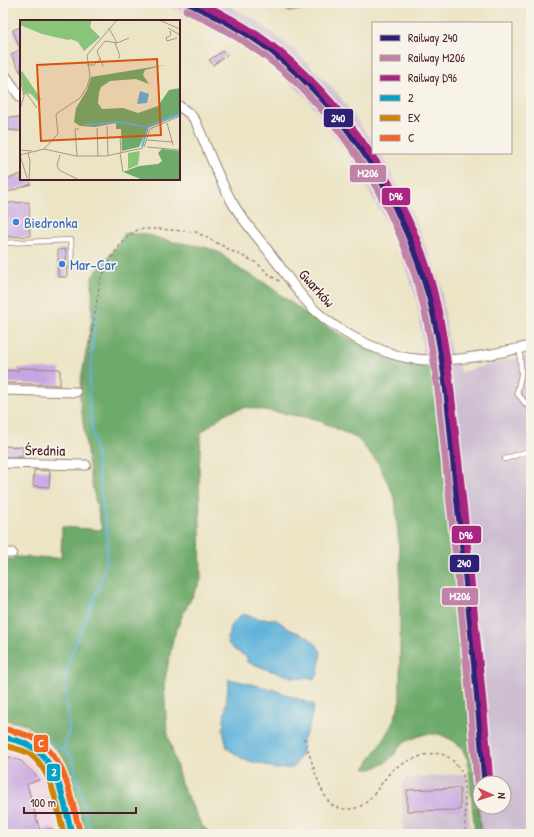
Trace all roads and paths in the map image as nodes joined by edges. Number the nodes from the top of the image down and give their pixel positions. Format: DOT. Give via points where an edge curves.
graph roads {
  1 [pos="3,72"];
  2 [pos="20,97"];
  3 [pos="180,107"];
  4 [pos="3,243"];
  5 [pos="72,268"];
  6 [pos="283,283"];
  7 [pos="531,346"];
  8 [pos="520,348"];
  9 [pos="3,390"];
  10 [pos="76,392"];
  11 [pos="531,410"];
  12 [pos="531,450"];
  13 [pos="505,459"];
  14 [pos="3,463"];
  15 [pos="86,465"];
  16 [pos="3,737"];
  17 [pos="304,738"];
  18 [pos="3,747"];
  19 [pos="38,764"];
  20 [pos="41,768"];
  21 [pos="62,834"];
  22 [pos="72,834"];
  23 [pos="465,834"];
  1 -- 2 [label="street"];
  3 -- 8 [label="street, Gwarków" via="196,122 235,207 305,299 336,327 382,349 410,358 442,360"];
  4 -- 5 [label="lane" via="71,240"];
  6 -- 10 [label="path" via="257,263 196,232 140,229 128,237 116,252 100,280 86,372"];
  7 -- 8 [label="street, Gwarków"];
  8 -- 11 [label="lane" via="521,375 517,393"];
  9 -- 10 [label="street"];
  12 -- 13 [label="lane"];
  14 -- 15 [label="street, Średnia"];
  16 -- 22 [label="street" via="22,742 37,750 49,762 58,779"];
  17 -- 23 [label="path" via="322,791 330,804 342,810 363,806 394,769 420,756 433,753 444,754 453,759 463,774"];
  18 -- 19 [label="path" via="26,755"];
  20 -- 21 [label="path" via="50,789"];
}
